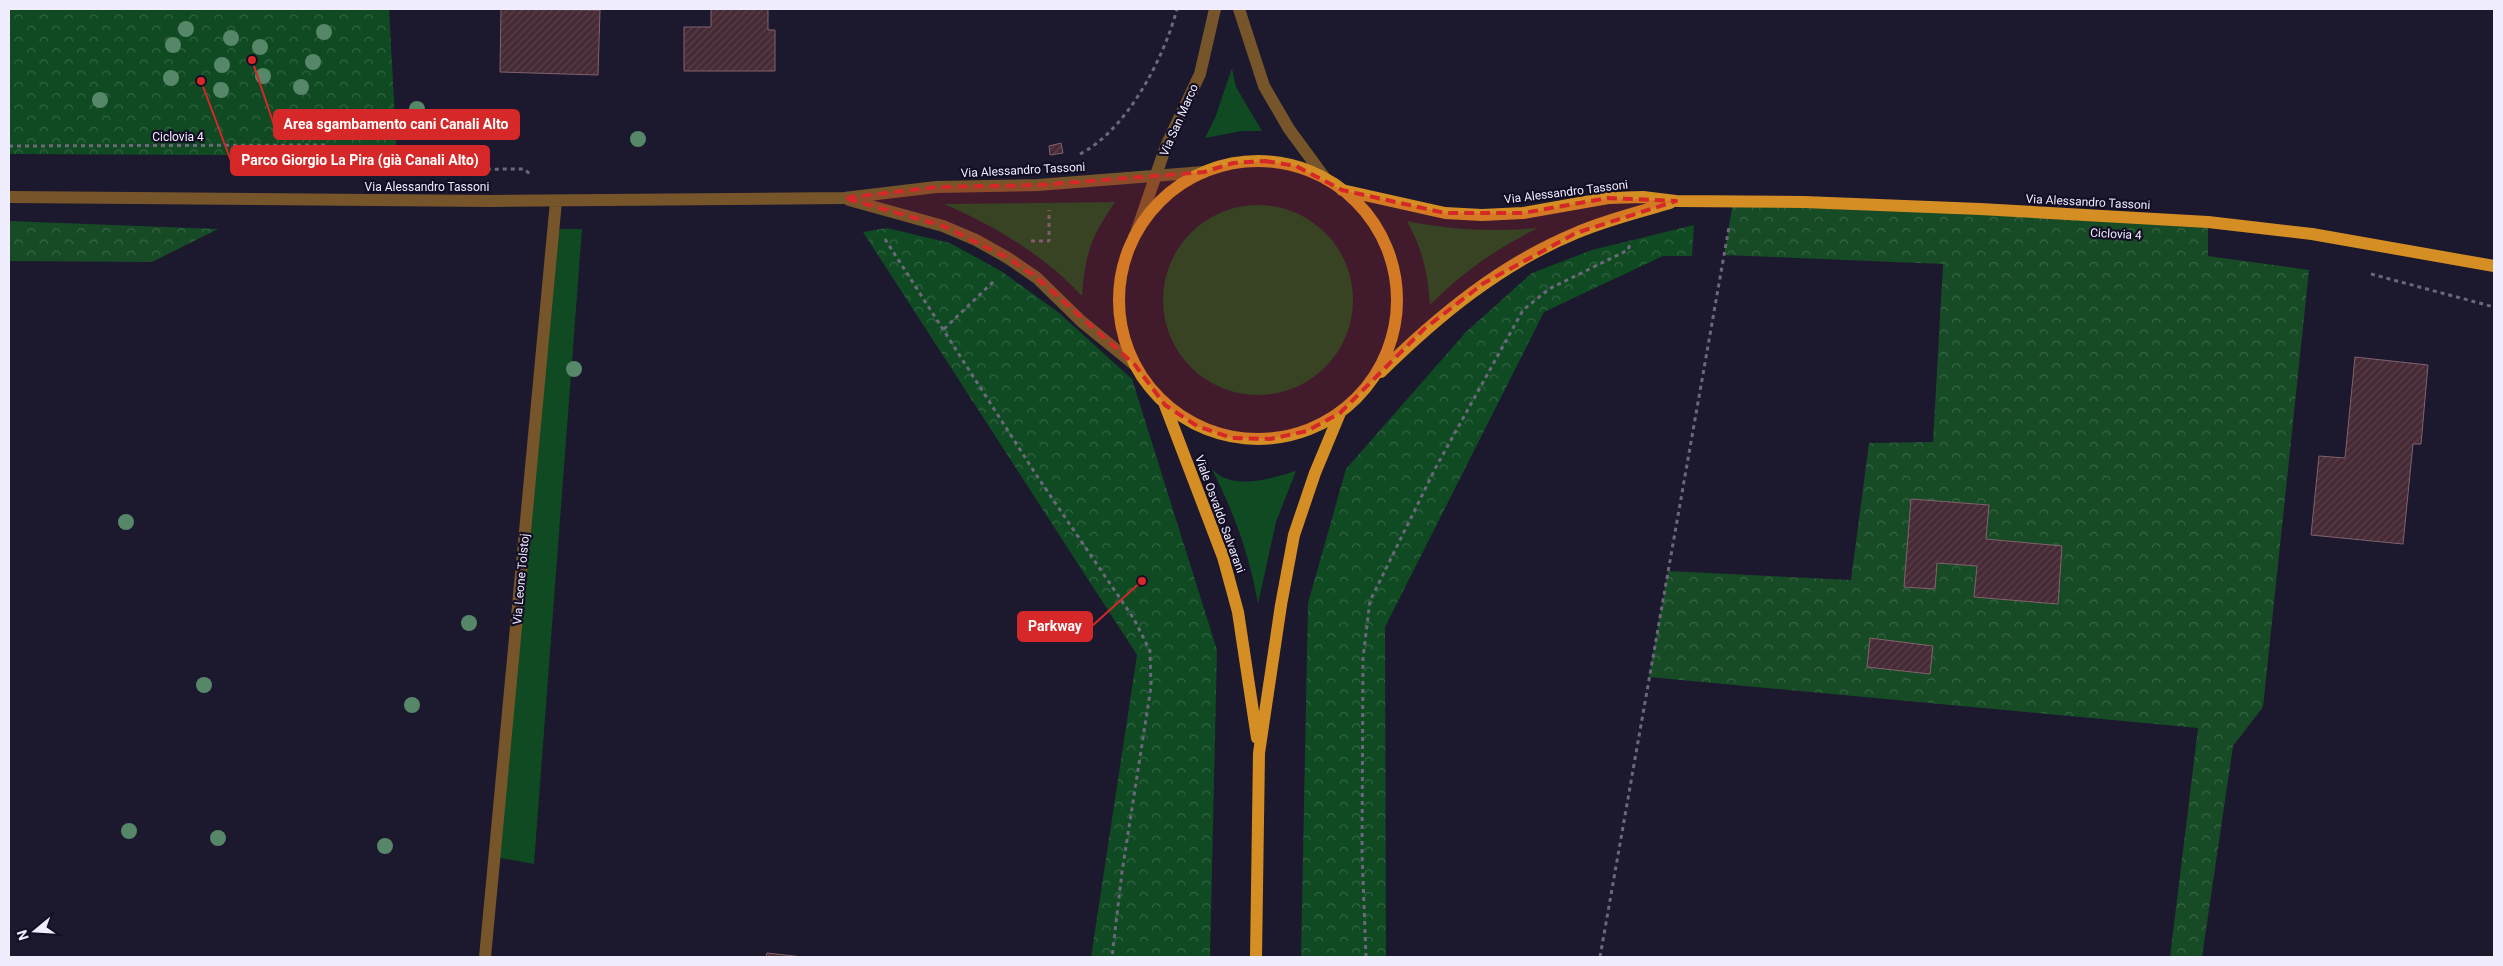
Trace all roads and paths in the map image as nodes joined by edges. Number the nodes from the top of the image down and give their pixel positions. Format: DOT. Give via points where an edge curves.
graph roads {
  1 [pos="1216,9"];
  2 [pos="1239,9"];
  3 [pos="9,146"];
  4 [pos="1204,172"];
  5 [pos="1155,176"];
  6 [pos="1324,178"];
  7 [pos="1342,190"];
  8 [pos="9,197"];
  9 [pos="844,198"];
  10 [pos="556,201"];
  11 [pos="1676,201"];
  12 [pos="1721,224"];
  13 [pos="1137,230"];
  14 [pos="1633,234"];
  15 [pos="884,237"];
  16 [pos="2494,266"];
  17 [pos="2366,272"];
  18 [pos="2494,308"];
  19 [pos="1135,365"];
  20 [pos="1370,382"];
  21 [pos="1165,405"];
  22 [pos="1340,413"];
  23 [pos="1259,753"];
  24 [pos="485,957"];
  25 [pos="1112,957"];
  26 [pos="1256,957"];
  27 [pos="1366,957"];
  28 [pos="1600,957"];
  1 -- 5 [label="street, Via San Marco" via="1200,74"];
  2 -- 6 [label="street" via="1264,86 1289,129"];
  3 -- 10 [label="path, Ciclovia 4" via="327,145 335,170 524,169"];
  4 -- 5 [label="street, Via Alessandro Tassoni"];
  4 -- 6 [label="main road" via="1233,163 1265,161 1296,166"];
  4 -- 13 [label="main road" via="1178,186 1155,206"];
  5 -- 9 [label="street, Via Alessandro Tassoni" via="1038,185 936,187"];
  5 -- 13 [label="street, Via San Marco"];
  6 -- 7 [label="main road"];
  7 -- 11 [label="main road, Via Alessandro Tassoni" via="1445,213 1482,215 1523,212 1608,198 1643,197"];
  7 -- 20 [label="main road" via="1362,208 1378,230 1389,254 1395,280 1397,307 1392,334 1384,359"];
  8 -- 10 [label="street, Via Alessandro Tassoni"];
  9 -- 10 [label="street, Via Alessandro Tassoni"];
  9 -- 19 [label="street, Via Alessandro Tassoni" via="943,226 1008,258 1037,278 1081,321"];
  10 -- 24 [label="street, Via Leone Tolstoj"];
  11 -- 16 [label="main road, Via Alessandro Tassoni" via="1804,202 2208,222 2312,234"];
  11 -- 20 [label="main road, Via Alessandro Tassoni" via="1576,233 1514,264 1424,329"];
  12 -- 28 [label="path" via="1730,224"];
  13 -- 19 [label="main road" via="1124,262 1119,297 1122,332"];
  14 -- 27 [label="path" via="1628,250 1549,289 1523,310 1436,468 1370,601 1363,658 1362,853"];
  15 -- 25 [label="path" via="1037,476 1134,619 1150,651 1151,688"];
  17 -- 18 [label="path"];
  19 -- 21 [label="main road"];
  20 -- 22 [label="main road"];
  21 -- 22 [label="main road" via="1197,426 1232,438 1270,439 1307,431"];
  21 -- 23 [label="main road, Viale Osvaldo Salvarani" via="1223,557 1238,612"];
  22 -- 23 [label="main road, Viale Osvaldo Salvarani" via="1294,535"];
  23 -- 26 [label="main road, Viale Osvaldo Salvarani"];
}
